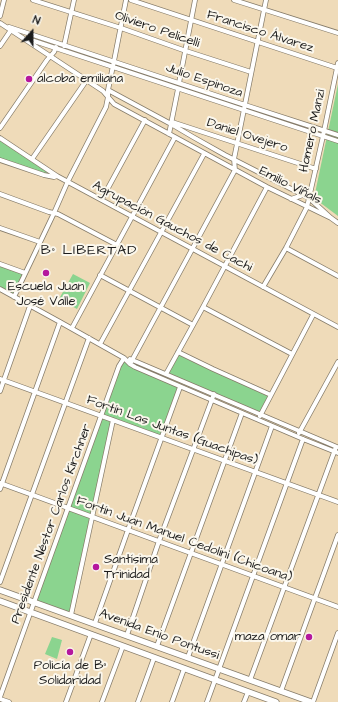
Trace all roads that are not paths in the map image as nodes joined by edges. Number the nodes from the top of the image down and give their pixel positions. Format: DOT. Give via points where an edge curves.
graph roads {
  1 [pos="4,0"];
  2 [pos="33,0"];
  3 [pos="74,0"];
  4 [pos="126,0"];
  5 [pos="131,0"];
  6 [pos="195,0"];
  7 [pos="234,0"];
  8 [pos="266,0"];
  9 [pos="264,10"];
  10 [pos="72,12"];
  11 [pos="0,16"];
  12 [pos="192,20"];
  13 [pos="2,24"];
  14 [pos="121,28"];
  15 [pos="11,30"];
  16 [pos="338,33"];
  17 [pos="22,37"];
  18 [pos="258,42"];
  19 [pos="58,43"];
  20 [pos="64,45"];
  21 [pos="0,46"];
  22 [pos="56,48"];
  23 [pos="62,50"];
  24 [pos="186,51"];
  25 [pos="49,56"];
  26 [pos="114,61"];
  27 [pos="338,65"];
  28 [pos="113,67"];
  29 [pos="251,72"];
  30 [pos="86,80"];
  31 [pos="179,83"];
  32 [pos="178,89"];
  33 [pos="108,90"];
  34 [pos="108,97"];
  35 [pos="245,105"];
  36 [pos="244,110"];
  37 [pos="145,120"];
  38 [pos="172,123"];
  39 [pos="0,128"];
  40 [pos="324,130"];
  41 [pos="169,134"];
  42 [pos="338,135"];
  43 [pos="323,136"];
  44 [pos="175,137"];
  45 [pos="0,138"];
  46 [pos="338,141"];
  47 [pos="237,143"];
  48 [pos="204,154"];
  49 [pos="32,159"];
  50 [pos="234,159"];
  51 [pos="0,160"];
  52 [pos="316,169"];
  53 [pos="235,170"];
  54 [pos="57,176"];
  55 [pos="266,176"];
  56 [pos="68,182"];
  57 [pos="262,184"];
  58 [pos="267,187"];
  59 [pos="0,194"];
  60 [pos="303,195"];
  61 [pos="309,198"];
  62 [pos="291,199"];
  63 [pos="102,200"];
  64 [pos="307,207"];
  65 [pos="54,213"];
  66 [pos="132,216"];
  67 [pos="331,218"];
  68 [pos="338,223"];
  69 [pos="0,228"];
  70 [pos="161,232"];
  71 [pos="40,242"];
  72 [pos="117,245"];
  73 [pos="286,248"];
  74 [pos="192,249"];
  75 [pos="0,264"];
  76 [pos="224,266"];
  77 [pos="25,273"];
  78 [pos="100,276"];
  79 [pos="338,276"];
  80 [pos="264,287"];
  81 [pos="0,290"];
  82 [pos="130,291"];
  83 [pos="14,297"];
  84 [pos="30,306"];
  85 [pos="161,307"];
  86 [pos="203,307"];
  87 [pos="313,315"];
  88 [pos="60,322"];
  89 [pos="193,325"];
  90 [pos="338,327"];
  91 [pos="72,328"];
  92 [pos="89,338"];
  93 [pos="100,344"];
  94 [pos="178,352"];
  95 [pos="292,354"];
  96 [pos="124,358"];
  97 [pos="132,359"];
  98 [pos="338,362"];
  99 [pos="130,364"];
  100 [pos="166,374"];
  101 [pos="2,379"];
  102 [pos="180,387"];
  103 [pos="0,391"];
  104 [pos="35,392"];
  105 [pos="214,394"];
  106 [pos="271,394"];
  107 [pos="211,400"];
  108 [pos="65,402"];
  109 [pos="242,413"];
  110 [pos="260,414"];
  111 [pos="102,416"];
  112 [pos="113,420"];
  113 [pos="258,420"];
  114 [pos="272,426"];
  115 [pos="300,432"];
  116 [pos="298,437"];
  117 [pos="162,438"];
  118 [pos="303,440"];
  119 [pos="194,449"];
  120 [pos="337,450"];
  121 [pos="225,461"];
  122 [pos="256,472"];
  123 [pos="1,484"];
  124 [pos="287,484"];
  125 [pos="0,489"];
  126 [pos="32,495"];
  127 [pos="318,495"];
  128 [pos="338,502"];
  129 [pos="68,508"];
  130 [pos="92,517"];
  131 [pos="128,530"];
  132 [pos="338,535"];
  133 [pos="159,542"];
  134 [pos="191,553"];
  135 [pos="222,564"];
  136 [pos="254,576"];
  137 [pos="0,582"];
  138 [pos="284,587"];
  139 [pos="0,590"];
  140 [pos="315,598"];
  141 [pos="0,601"];
  142 [pos="35,602"];
  143 [pos="338,607"];
  144 [pos="31,613"];
  145 [pos="71,615"];
  146 [pos="95,624"];
  147 [pos="338,633"];
  148 [pos="91,634"];
  149 [pos="127,635"];
  150 [pos="122,646"];
  151 [pos="157,646"];
  152 [pos="188,657"];
  153 [pos="154,658"];
  154 [pos="184,669"];
  155 [pos="220,669"];
  156 [pos="215,680"];
  157 [pos="250,680"];
  158 [pos="281,691"];
  159 [pos="248,692"];
  160 [pos="0,698"];
  161 [pos="9,702"];
  162 [pos="66,702"];
  163 [pos="102,702"];
  164 [pos="138,702"];
  165 [pos="172,702"];
  166 [pos="207,702"];
  167 [pos="244,702"];
  168 [pos="276,702"];
  169 [pos="312,702"];
  1 -- 11 [label="street"];
  2 -- 10 [label="street, Oliviero Pelicelli"];
  3 -- 10 [label="street"];
  4 -- 14 [label="street"];
  5 -- 12 [label="street, Francisco Álvarez"];
  6 -- 12 [label="street"];
  7 -- 9 [label="street"];
  8 -- 9 [label="street"];
  9 -- 16 [label="street"];
  9 -- 18 [label="street"];
  10 -- 14 [label="street, Oliviero Pelicelli"];
  10 -- 20 [label="street"];
  12 -- 18 [label="street, Francisco Álvarez"];
  12 -- 24 [label="street"];
  13 -- 15 [label="street"];
  13 -- 19 [label="street, Julio Espinoza"];
  14 -- 24 [label="street, Oliviero Pelicelli"];
  14 -- 26 [label="street"];
  15 -- 17 [label="street"];
  15 -- 21 [label="street"];
  17 -- 22 [label="street, Julio Espinoza"];
  17 -- 25 [label="street, Emilio Viñals"];
  18 -- 27 [label="street, Francisco Álvarez"];
  18 -- 29 [label="street"];
  19 -- 20 [label="street, Julio Espinoza"];
  19 -- 22 [label="street"];
  20 -- 23 [label="street"];
  20 -- 26 [label="street, Julio Espinoza"];
  22 -- 23 [label="street, Julio Espinoza"];
  22 -- 25 [label="street"];
  23 -- 28 [label="street, Julio Espinoza"];
  24 -- 29 [label="street, Oliviero Pelicelli"];
  24 -- 31 [label="street"];
  25 -- 30 [label="street, Emilio Viñals"];
  25 -- 39 [label="street"];
  26 -- 28 [label="street"];
  26 -- 31 [label="street, Julio Espinoza"];
  27 -- 40 [label="street, Homero Manzi"];
  28 -- 32 [label="street, Julio Espinoza"];
  28 -- 33 [label="street"];
  29 -- 35 [label="street"];
  30 -- 34 [label="street, Emilio Viñals"];
  30 -- 49 [label="street"];
  31 -- 35 [label="street, Julio Espinoza"];
  32 -- 36 [label="street, Julio Espinoza"];
  32 -- 38 [label="street"];
  33 -- 34 [label="street"];
  33 -- 38 [label="street, Emilio Viñals"];
  34 -- 37 [label="street, Emilio Viñals" via="114,104"];
  34 -- 56 [label="street" via="106,107"];
  35 -- 36 [label="street"];
  35 -- 40 [label="street, Julio Espinoza"];
  36 -- 43 [label="street, Julio Espinoza"];
  36 -- 47 [label="street"];
  37 -- 41 [label="street, Emilio Viñals"];
  37 -- 63 [label="street"];
  38 -- 41 [label="street"];
  38 -- 47 [label="street, Daniel Ovejero"];
  38 -- 50 [label="street, Emilio Viñals"];
  40 -- 42 [label="street, Julio Espinoza"];
  40 -- 43 [label="street, Homero Manzi"];
  41 -- 44 [label="street, Emilio Viñals"];
  43 -- 46 [label="street, Julio Espinoza"];
  43 -- 52 [label="street, Homero Manzi"];
  44 -- 48 [label="street, Emilio Viñals"];
  44 -- 66 [label="street"];
  45 -- 49 [label="street, Agrupación Gauchos de Cachi"];
  47 -- 50 [label="street"];
  47 -- 52 [label="street, Daniel Ovejero"];
  48 -- 53 [label="street, Emilio Viñals"];
  48 -- 70 [label="street"];
  49 -- 54 [label="street, Agrupación Gauchos de Cachi"];
  50 -- 53 [label="street"];
  50 -- 55 [label="street, Emilio Viñals"];
  51 -- 54 [label="street" via="44,175"];
  52 -- 61 [label="street, Homero Manzi"];
  53 -- 57 [label="street, Emilio Viñals"];
  53 -- 74 [label="street"];
  54 -- 56 [label="street, Agrupación Gauchos de Cachi"];
  55 -- 57 [label="street"];
  55 -- 60 [label="street, Emilio Viñals"];
  56 -- 63 [label="street, Agrupación Gauchos de Cachi"];
  56 -- 65 [label="street"];
  57 -- 58 [label="street, Emilio Viñals"];
  58 -- 62 [label="street, Emilio Viñals"];
  58 -- 76 [label="street"];
  59 -- 65 [label="street"];
  60 -- 61 [label="street, Emilio Viñals"];
  60 -- 62 [label="street"];
  61 -- 64 [label="street, Homero Manzi"];
  61 -- 67 [label="street, Emilio Viñals"];
  62 -- 64 [label="street, Emilio Viñals"];
  63 -- 66 [label="street, Agrupación Gauchos de Cachi"];
  64 -- 67 [label="street, Emilio Viñals"];
  64 -- 73 [label="street, Homero Manzi"];
  65 -- 71 [label="street"];
  65 -- 72 [label="street"];
  66 -- 70 [label="street, Agrupación Gauchos de Cachi"];
  66 -- 72 [label="street"];
  67 -- 68 [label="street"];
  69 -- 71 [label="street"];
  70 -- 74 [label="street, Agrupación Gauchos de Cachi"];
  70 -- 82 [label="street"];
  71 -- 77 [label="street"];
  72 -- 78 [label="street"];
  73 -- 79 [label="street"];
  73 -- 80 [label="street, Homero Manzi"];
  74 -- 76 [label="street, Agrupación Gauchos de Cachi"];
  74 -- 85 [label="street"];
  75 -- 77 [label="street"];
  76 -- 80 [label="street, Agrupación Gauchos de Cachi"];
  76 -- 86 [label="street"];
  77 -- 83 [label="street"];
  78 -- 82 [label="street"];
  78 -- 91 [label="street"];
  80 -- 87 [label="street, Agrupación Gauchos de Cachi"];
  81 -- 83 [label="street"];
  82 -- 85 [label="street"];
  82 -- 93 [label="street"];
  83 -- 84 [label="street"];
  84 -- 88 [label="street"];
  84 -- 101 [label="street"];
  85 -- 89 [label="street"];
  85 -- 97 [label="street"];
  86 -- 89 [label="street"];
  86 -- 95 [label="street"];
  87 -- 90 [label="street, Agrupación Gauchos de Cachi"];
  87 -- 95 [label="street"];
  88 -- 91 [label="street"];
  88 -- 104 [label="street"];
  89 -- 94 [label="street"];
  91 -- 92 [label="street"];
  92 -- 93 [label="street"];
  92 -- 108 [label="street"];
  93 -- 96 [label="street"];
  94 -- 100 [label="street"];
  94 -- 106 [label="street"];
  95 -- 106 [label="street"];
  96 -- 97 [label="street"];
  96 -- 99 [label="street"];
  96 -- 111 [label="street, Presidente Néstor Carlos Kirchner"];
  97 -- 99 [label="street"];
  97 -- 100 [label="street"];
  98 -- 115 [label="street"];
  99 -- 102 [label="street"];
  100 -- 105 [label="street"];
  101 -- 103 [label="street"];
  101 -- 104 [label="street, Fortín Las Juntas (Guachipas)"];
  102 -- 107 [label="street"];
  102 -- 117 [label="street"];
  104 -- 108 [label="street, Fortín Las Juntas (Guachipas)"];
  104 -- 123 [label="street"];
  105 -- 107 [label="street"];
  105 -- 110 [label="street"];
  106 -- 110 [label="street"];
  107 -- 109 [label="street"];
  107 -- 119 [label="street"];
  108 -- 111 [label="street, Fortín Las Juntas (Guachipas)"];
  108 -- 126 [label="street"];
  109 -- 113 [label="street"];
  109 -- 121 [label="street"];
  110 -- 113 [label="street"];
  110 -- 115 [label="street"];
  111 -- 112 [label="street, Fortín Las Juntas (Guachipas)"];
  111 -- 129 [label="street, Presidente Néstor Carlos Kirchner"];
  112 -- 117 [label="street, Fortín Las Juntas (Guachipas)"];
  112 -- 130 [label="street"];
  113 -- 114 [label="street"];
  114 -- 116 [label="street"];
  114 -- 122 [label="street"];
  115 -- 116 [label="street"];
  115 -- 120 [label="street"];
  116 -- 118 [label="street"];
  117 -- 119 [label="street, Fortín Las Juntas (Guachipas)"];
  117 -- 131 [label="street"];
  118 -- 120 [label="street"];
  118 -- 124 [label="street"];
  119 -- 121 [label="street, Fortín Las Juntas (Guachipas)"];
  119 -- 133 [label="street"];
  120 -- 127 [label="street"];
  121 -- 122 [label="street, Fortín Las Juntas (Guachipas)"];
  121 -- 134 [label="street"];
  122 -- 124 [label="street, Fortín Las Juntas (Guachipas)"];
  122 -- 135 [label="street"];
  123 -- 125 [label="street"];
  123 -- 126 [label="street, Fortín Juan Manuel Cedolini (Chicoana)"];
  124 -- 127 [label="street, Fortín Las Juntas (Guachipas)"];
  124 -- 136 [label="street"];
  126 -- 129 [label="street, Fortín Juan Manuel Cedolini (Chicoana)"];
  126 -- 137 [label="street"];
  127 -- 128 [label="street, Fortín Las Juntas (Guachipas)"];
  127 -- 138 [label="street"];
  129 -- 130 [label="street, Fortín Juan Manuel Cedolini (Chicoana)"];
  129 -- 142 [label="street, Presidente Néstor Carlos Kirchner"];
  130 -- 131 [label="street, Fortín Juan Manuel Cedolini (Chicoana)"];
  130 -- 145 [label="street"];
  131 -- 133 [label="street, Fortín Juan Manuel Cedolini (Chicoana)"];
  131 -- 146 [label="street"];
  132 -- 140 [label="street"];
  133 -- 134 [label="street, Fortín Juan Manuel Cedolini (Chicoana)"];
  133 -- 149 [label="street"];
  134 -- 135 [label="street, Fortín Juan Manuel Cedolini (Chicoana)"];
  134 -- 151 [label="street"];
  135 -- 136 [label="street, Fortín Juan Manuel Cedolini (Chicoana)"];
  135 -- 152 [label="street"];
  136 -- 138 [label="street, Fortín Juan Manuel Cedolini (Chicoana)"];
  136 -- 155 [label="street"];
  138 -- 140 [label="street, Fortín Juan Manuel Cedolini (Chicoana)"];
  138 -- 157 [label="street"];
  139 -- 142 [label="main road, Avenida Enio Pontussi"];
  140 -- 143 [label="street, Fortín Juan Manuel Cedolini (Chicoana)"];
  140 -- 158 [label="street"];
  141 -- 144 [label="main road, Avenida Enio Pontussi"];
  142 -- 144 [label="street, Presidente Néstor Carlos Kirchner"];
  142 -- 145 [label="main road, Avenida Enio Pontussi"];
  144 -- 148 [label="main road, Avenida Enio Pontussi"];
  144 -- 160 [label="street, Presidente Néstor Carlos Kirchner"];
  145 -- 146 [label="main road, Avenida Enio Pontussi"];
  146 -- 149 [label="main road, Avenida Enio Pontussi"];
  147 -- 169 [label="street"];
  148 -- 150 [label="main road, Avenida Enio Pontussi"];
  148 -- 162 [label="street"];
  149 -- 151 [label="main road, Avenida Enio Pontussi"];
  150 -- 153 [label="main road, Avenida Enio Pontussi"];
  150 -- 163 [label="street"];
  151 -- 152 [label="main road, Avenida Enio Pontussi"];
  152 -- 155 [label="main road, Avenida Enio Pontussi"];
  153 -- 154 [label="main road, Avenida Enio Pontussi"];
  153 -- 164 [label="street"];
  154 -- 156 [label="main road, Avenida Enio Pontussi"];
  154 -- 165 [label="street"];
  155 -- 156 [label="street"];
  155 -- 157 [label="main road, Avenida Enio Pontussi"];
  156 -- 159 [label="main road, Avenida Enio Pontussi"];
  156 -- 166 [label="street"];
  157 -- 158 [label="main road, Avenida Enio Pontussi"];
  158 -- 169 [label="main road, Avenida Enio Pontussi"];
  159 -- 167 [label="street"];
  159 -- 168 [label="main road, Avenida Enio Pontussi"];
  160 -- 161 [label="street"];
}
